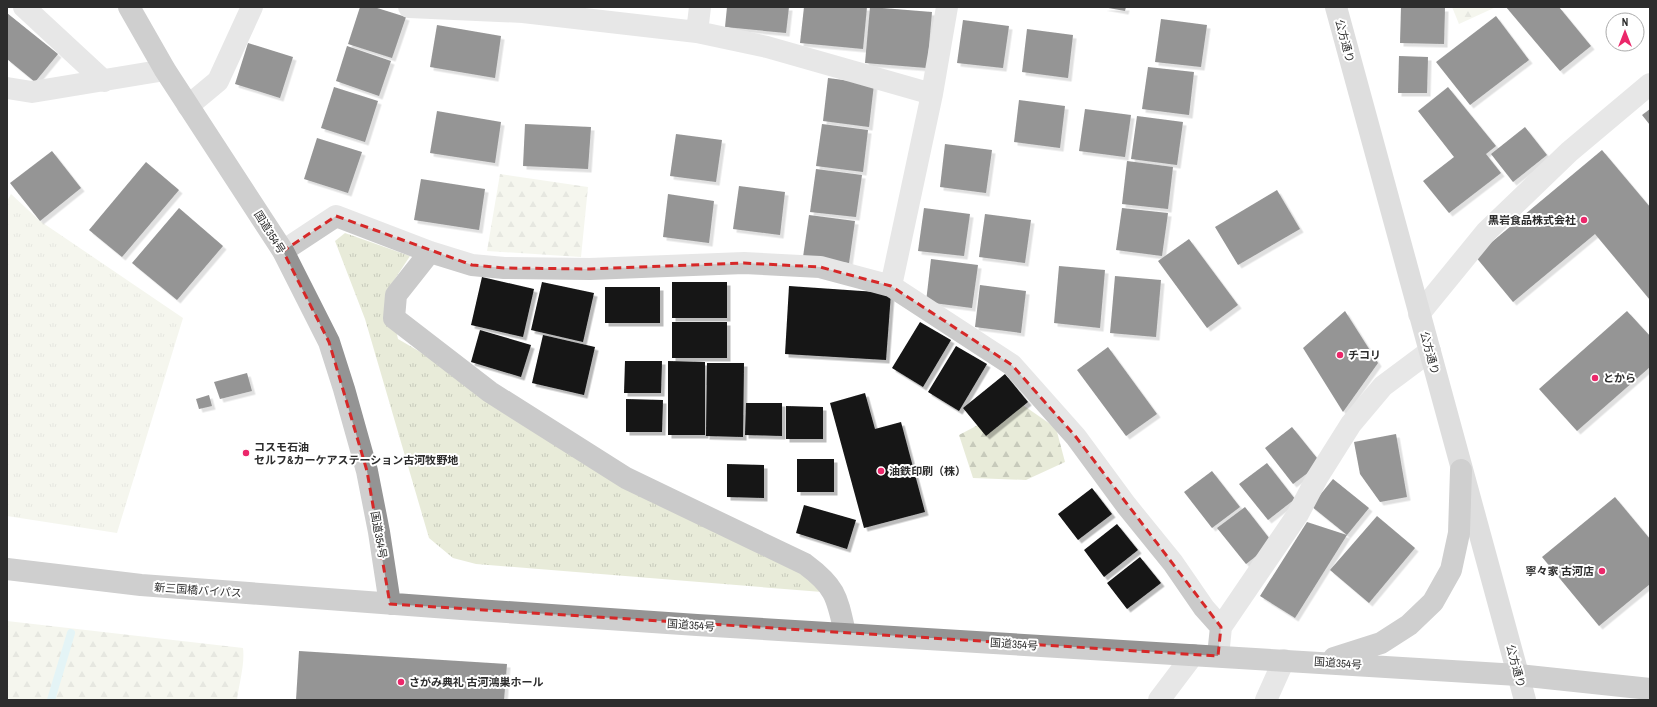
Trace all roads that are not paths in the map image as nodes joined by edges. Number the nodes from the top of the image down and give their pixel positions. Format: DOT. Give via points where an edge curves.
graph roads {
  1 [pos="24,7"];
  2 [pos="129,7"];
  3 [pos="252,7"];
  4 [pos="409,7"];
  5 [pos="700,7"];
  6 [pos="947,7"];
  7 [pos="1336,7"];
  8 [pos="697,32"];
  9 [pos="165,70"];
  10 [pos="104,80"];
  11 [pos="1650,84"];
  12 [pos="7,88"];
  13 [pos="932,94"];
  14 [pos="188,106"];
  15 [pos="282,250"];
  16 [pos="430,252"];
  17 [pos="891,286"];
  18 [pos="1420,314"];
  19 [pos="1430,351"];
  20 [pos="1462,470"];
  21 [pos="7,569"];
  22 [pos="390,604"];
  23 [pos="1221,627"];
  24 [pos="845,634"];
  25 [pos="1193,655"];
  26 [pos="1218,656"];
  27 [pos="1284,660"];
  28 [pos="1321,662"];
  29 [pos="1518,675"];
  30 [pos="1650,689"];
  31 [pos="1159,700"];
  32 [pos="1266,700"];
  33 [pos="1525,700"];
  1 -- 10 [label="street"];
  2 -- 9 [label="highway, 国道354号"];
  3 -- 14 [label="street" via="218,80"];
  4 -- 8 [label="street" via="523,12"];
  5 -- 8 [label="street"];
  6 -- 13 [label="street"];
  7 -- 18 [label="street, 公方通り"];
  8 -- 13 [label="street" via="767,47"];
  9 -- 10 [label="street"];
  9 -- 14 [label="highway, 国道354号"];
  10 -- 12 [label="street" via="32,92"];
  11 -- 18 [label="street" via="1569,152 1486,232"];
  13 -- 17 [label="street"];
  14 -- 15 [label="highway, 国道354号"];
  15 -- 16 [label="street" via="336,216"];
  15 -- 22 [label="highway, 国道354号" via="329,342 344,389 367,471 380,532"];
  16 -- 17 [label="street" via="472,264 504,268 590,269 744,263 820,267"];
  16 -- 24 [label="street" via="396,295 394,318 490,392 626,478 805,564 820,575 832,589 838,600"];
  17 -- 23 [label="street" via="1012,365 1076,437"];
  18 -- 19 [label="street, 公方通り"];
  19 -- 20 [label="street, 公方通り"];
  19 -- 23 [label="street" via="1383,386 1351,424 1298,514"];
  20 -- 28 [label="highway" via="1459,533 1451,570 1433,602 1409,625 1381,643"];
  20 -- 29 [label="street, 公方通り"];
  21 -- 22 [label="highway, 新三国橋バイパス" via="141,585"];
  22 -- 24 [label="highway, 国道354号"];
  23 -- 26 [label="street"];
  24 -- 25 [label="highway, 国道354号"];
  25 -- 26 [label="highway, 国道354号"];
  25 -- 31 [label="street"];
  26 -- 27 [label="highway, 国道354号"];
  27 -- 28 [label="highway, 国道354号"];
  27 -- 32 [label="street"];
  28 -- 29 [label="highway, 国道354号"];
  29 -- 30 [label="highway, 国道354号"];
  29 -- 33 [label="street, 公方通り"];
}
